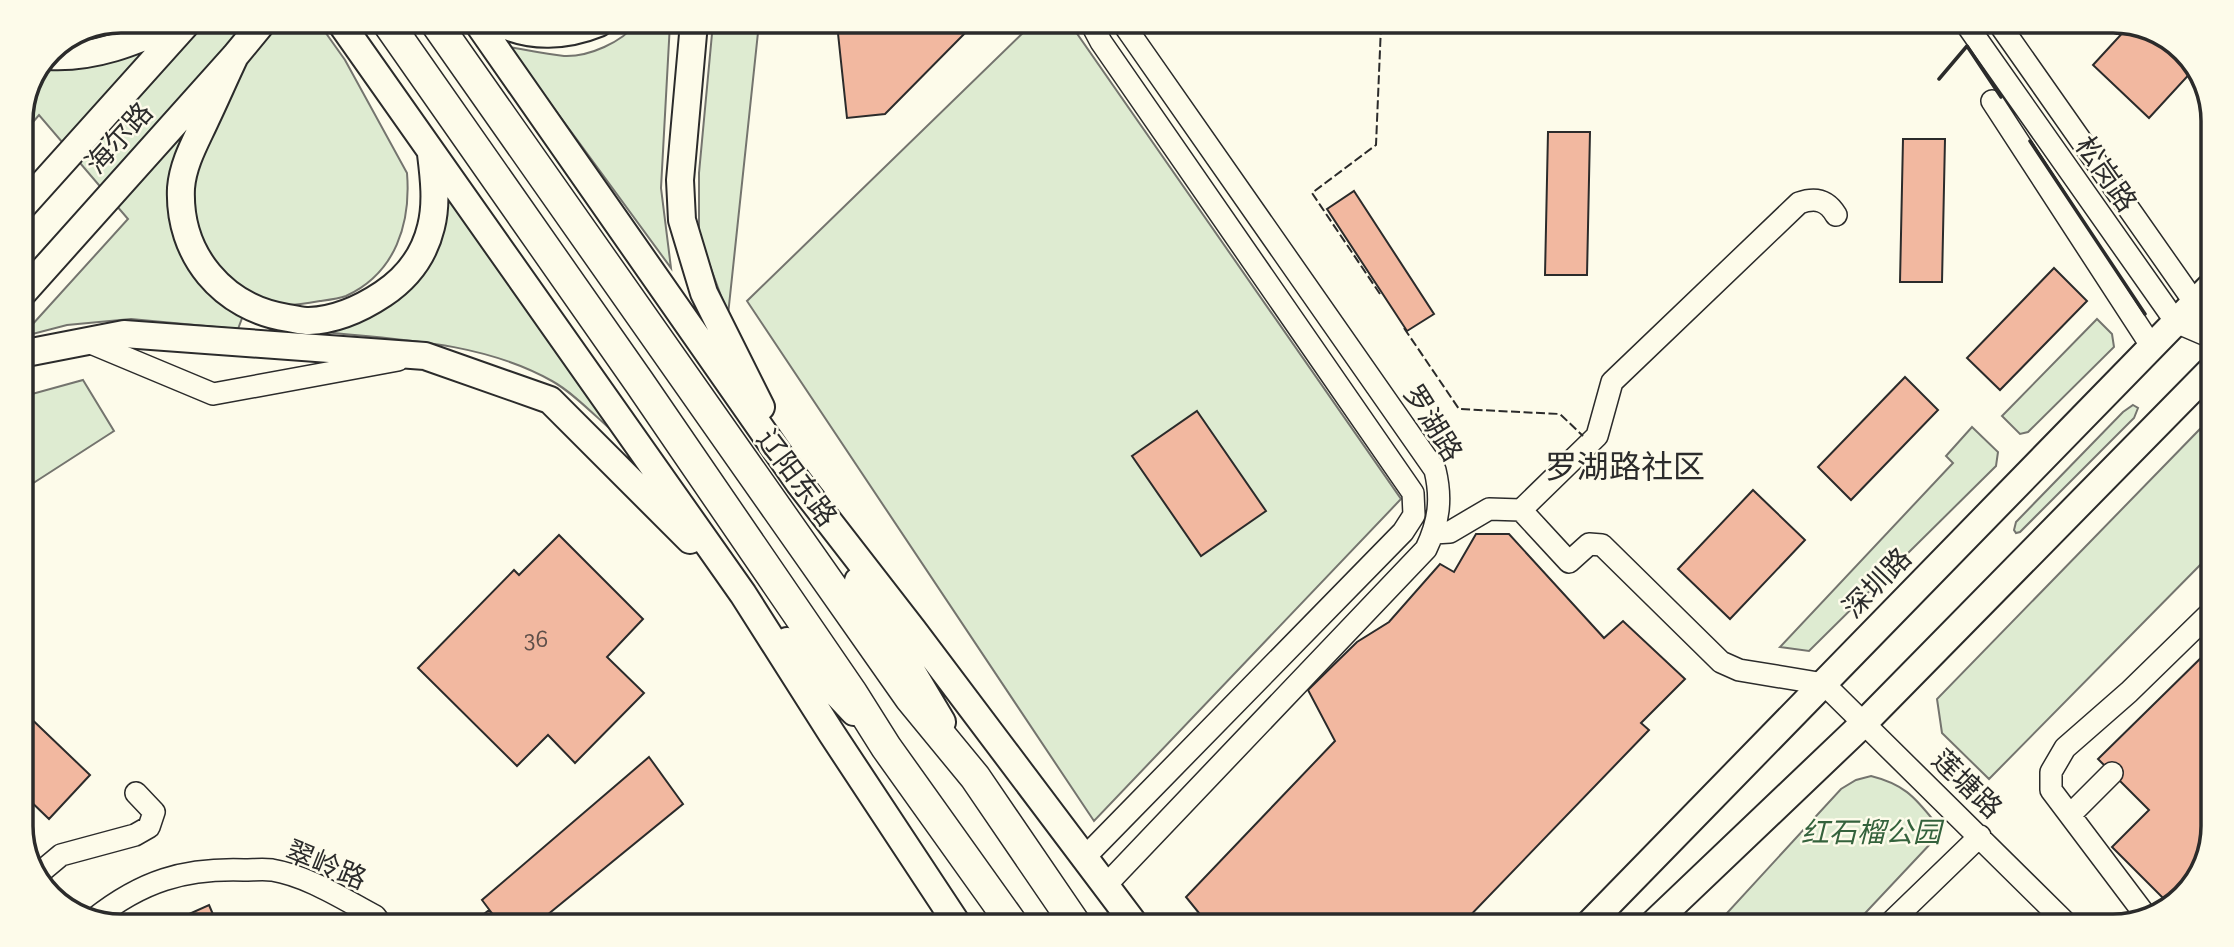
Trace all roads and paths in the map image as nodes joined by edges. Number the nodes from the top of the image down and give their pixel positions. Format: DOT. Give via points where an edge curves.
graph roads {
  1 [pos="153,33"];
  2 [pos="177,33"];
  3 [pos="254,33"];
  4 [pos="348,33"];
  5 [pos="395,33"];
  6 [pos="443,33"];
  7 [pos="485,33"];
  8 [pos="693,33"];
  9 [pos="1096,33"];
  10 [pos="1130,33"];
  11 [pos="1973,33"];
  12 [pos="2006,33"];
  13 [pos="61,57"];
  14 [pos="235,57"];
  15 [pos="1992,101"];
  16 [pos="431,152"];
  17 [pos="33,196"];
  18 [pos="1836,215"];
  19 [pos="33,282"];
  20 [pos="2198,308"];
  21 [pos="86,341"];
  22 [pos="2152,347"];
  23 [pos="33,352"];
  24 [pos="425,356"];
  25 [pos="2201,380"];
  26 [pos="799,483"];
  27 [pos="1521,510"];
  28 [pos="1434,533"];
  29 [pos="743,594"];
  30 [pos="2201,622"];
  31 [pos="1824,684"];
  32 [pos="1864,723"];
  33 [pos="886,747"];
  34 [pos="2112,773"];
  35 [pos="975,777"];
  36 [pos="136,793"];
  37 [pos="2070,815"];
  38 [pos="1980,836"];
  39 [pos="1086,857"];
  40 [pos="44,869"];
  41 [pos="1106,885"];
  42 [pos="2141,909"];
  43 [pos="103,912"];
  44 [pos="368,914"];
  45 [pos="951,914"];
  46 [pos="1005,914"];
  47 [pos="1069,914"];
  48 [pos="1127,914"];
  49 [pos="1599,914"];
  50 [pos="1663,914"];
  51 [pos="1899,914"];
  52 [pos="2057,914"];
  1 -- 13 [label="main road" via="112,50"];
  2 -- 17 [label="main road, 海尔路"];
  3 -- 14 [label="main road, 海尔路"];
  4 -- 16 [label="main road"];
  5 -- 33 [label="highway"];
  6 -- 35 [label="highway, 辽阳东路" via="909,698"];
  7 -- 26 [label="main road, 辽阳东路"];
  8 -- 26 [label="main road" via="680,180 682,220 704,293"];
  9 -- 39 [label="street" via="1413,493 1414,515"];
  10 -- 28 [label="street, 罗湖路" via="1435,470 1440,492"];
  11 -- 20 [label="street, 松岗路"];
  12 -- 20 [label="street, 松岗路"];
  14 -- 16 [label="main road" via="189,153 181,187 184,226 205,270 235,300 270,315 309,321 366,305 400,283 419,258 431,228 435,201"];
  14 -- 19 [label="main road, 海尔路"];
  15 -- 22 [label="street"];
  16 -- 29 [label="main road"];
  18 -- 27 [label="street" via="1821,200 1799,203 1612,382 1597,436"];
  20 -- 22 [label="main road, 深圳路"];
  21 -- 23 [label="main road"];
  21 -- 24 [label="main road" via="124,334"];
  21 -- 24 [label="street" via="213,394"];
  22 -- 31 [label="main road, 深圳路"];
  24 -- 29 [label="main road" via="550,400"];
  25 -- 32 [label="main road"];
  26 -- 35 [label="main road"];
  26 -- 39 [label="main road, 辽阳东路"];
  27 -- 28 [label="street" via="1489,509 1450,532"];
  27 -- 31 [label="street" via="1569,562 1590,544 1602,545 1721,662 1739,670"];
  28 -- 41 [label="street, 罗湖路" via="1426,550"];
  29 -- 33 [label="main road"];
  29 -- 45 [label="main road"];
  30 -- 37 [label="street" via="2062,752 2051,772 2051,787"];
  31 -- 32 [label="street, 莲塘路"];
  31 -- 49 [label="main road, 深圳路"];
  32 -- 38 [label="street, 莲塘路"];
  32 -- 50 [label="main road"];
  33 -- 46 [label="highway"];
  34 -- 37 [label="street"];
  35 -- 47 [label="highway, 辽阳东路"];
  36 -- 40 [label="street" via="154,812 149,827 61,855"];
  37 -- 42 [label="street"];
  38 -- 51 [label="street"];
  38 -- 52 [label="street, 莲塘路"];
  39 -- 41 [label="main road, 辽阳东路"];
  41 -- 48 [label="main road, 辽阳东路"];
  43 -- 44 [label="street, 翠岭路" via="160,880 212,869 272,870 321,887"];
}
